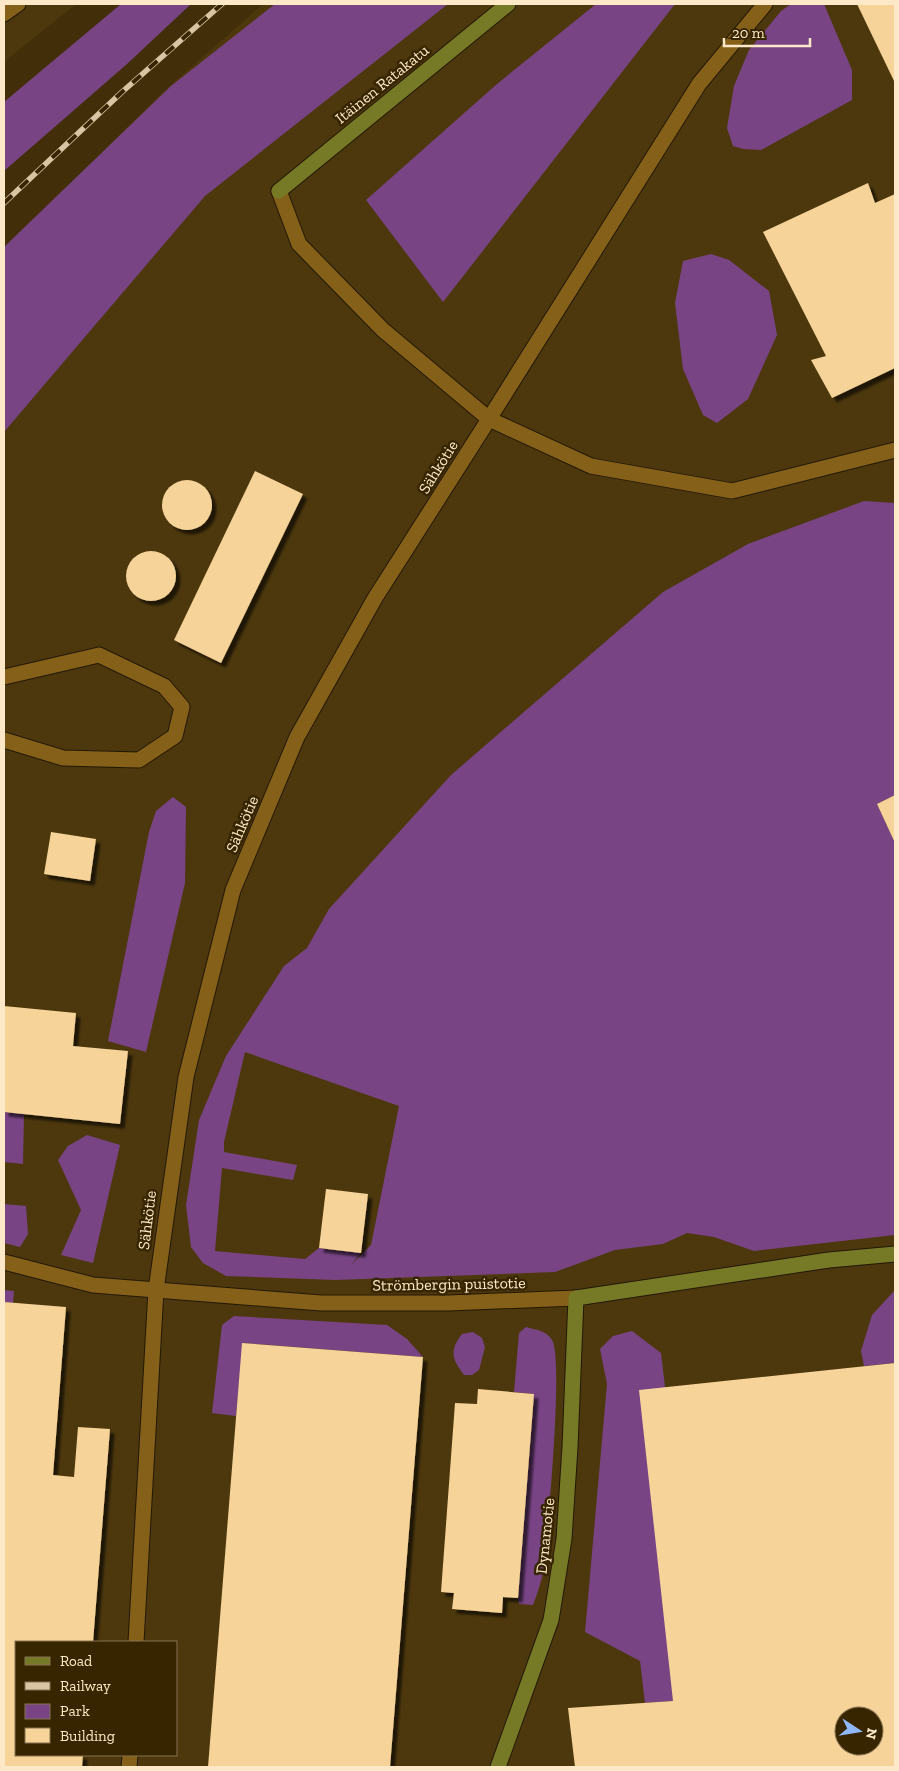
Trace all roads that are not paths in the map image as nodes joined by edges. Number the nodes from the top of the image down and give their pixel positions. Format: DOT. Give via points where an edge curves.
graph roads {
  1 [pos="18,4"];
  2 [pos="508,4"];
  3 [pos="765,4"];
  4 [pos="4,14"];
  5 [pos="489,419"];
  6 [pos="895,450"];
  7 [pos="4,677"];
  8 [pos="4,740"];
  9 [pos="895,1254"];
  10 [pos="4,1262"];
  11 [pos="156,1290"];
  12 [pos="576,1298"];
  13 [pos="136,1641"];
  14 [pos="498,1767"];
  1 -- 4 [label="street"];
  2 -- 5 [label="street, Itäinen Ratakatu" via="279,191 299,244 383,330"];
  3 -- 5 [label="street, Sähkötie" via="700,84"];
  5 -- 6 [label="street" via="591,466 732,491"];
  5 -- 11 [label="street, Sähkötie" via="375,598 297,737 233,890 186,1077"];
  7 -- 8 [label="street" via="99,655 164,686 182,707 175,736 139,760 63,758"];
  9 -- 12 [label="street, Strömbergin puistotie" via="829,1260"];
  10 -- 11 [label="street, Strömbergin puistotie" via="93,1285"];
  11 -- 12 [label="street, Strömbergin puistotie" via="321,1303"];
  11 -- 13 [label="street, Sähkötie"];
  12 -- 14 [label="street, Dynamotie" via="564,1530 551,1620"];
}
